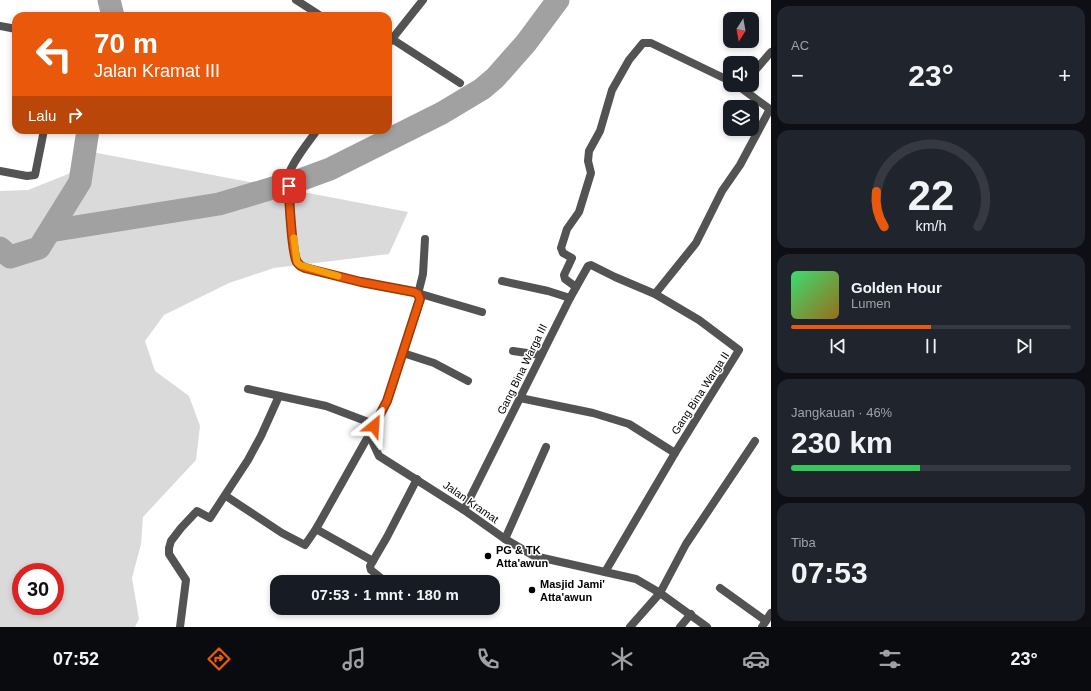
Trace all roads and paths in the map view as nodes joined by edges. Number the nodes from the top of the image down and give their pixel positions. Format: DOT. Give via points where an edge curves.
graph roads {
  1 [pos="296,0"];
  2 [pos="423,0"];
  3 [pos="315,12"];
  4 [pos="0,26"];
  5 [pos="12,28"];
  6 [pos="392,39"];
  7 [pos="392,43"];
  8 [pos="771,52"];
  9 [pos="759,66"];
  10 [pos="723,78"];
  11 [pos="460,83"];
  12 [pos="747,92"];
  13 [pos="770,110"];
  14 [pos="43,134"];
  15 [pos="314,134"];
  16 [pos="0,171"];
  17 [pos="425,239"];
  18 [pos="615,277"];
  19 [pos="502,281"];
  20 [pos="576,287"];
  21 [pos="418,294"];
  22 [pos="655,294"];
  23 [pos="570,298"];
  24 [pos="482,312"];
  25 [pos="513,352"];
  26 [pos="403,353"];
  27 [pos="542,355"];
  28 [pos="468,381"];
  29 [pos="248,389"];
  30 [pos="279,396"];
  31 [pos="520,398"];
  32 [pos="374,426"];
  33 [pos="755,441"];
  34 [pos="546,447"];
  35 [pos="675,453"];
  36 [pos="417,479"];
  37 [pos="226,496"];
  38 [pos="464,510"];
  39 [pos="316,529"];
  40 [pos="505,539"];
  41 [pos="373,561"];
  42 [pos="605,572"];
  43 [pos="377,575"];
  44 [pos="720,588"];
  45 [pos="660,593"];
  46 [pos="771,613"];
  47 [pos="691,614"];
  48 [pos="764,624"];
  49 [pos="180,627"];
  50 [pos="630,627"];
  51 [pos="680,627"];
  52 [pos="707,627"];
  1 -- 3 [label="street"];
  2 -- 6 [label="street"];
  4 -- 5 [label="street"];
  7 -- 11 [label="street"];
  8 -- 9 [label="street"];
  10 -- 20 [label="street" via="651,42 643,43 629,60 612,90 600,131 589,151 591,173 579,212 567,229 561,248 562,252 572,258 564,279"];
  12 -- 13 [label="street"];
  13 -- 22 [label="street" via="740,165 722,191 696,243"];
  14 -- 16 [label="street" via="37,172 33,176"];
  15 -- 21 [label="street" via="288,176 297,262 305,268"];
  17 -- 21 [label="street, Jalan Kramat" via="423,274"];
  18 -- 20 [label="street, Gang Bina Warga III" via="591,265"];
  18 -- 22 [label="street, Gang Bina Warga II"];
  19 -- 23 [label="street"];
  20 -- 23 [label="street, Gang Bina Warga III"];
  21 -- 24 [label="street"];
  21 -- 26 [label="street, Jalan Kramat" via="420,299"];
  22 -- 35 [label="street, Gang Bina Warga II" via="699,320 740,350"];
  23 -- 27 [label="street, Gang Bina Warga III"];
  25 -- 27 [label="street"];
  26 -- 28 [label="street" via="434,363"];
  26 -- 32 [label="street, Jalan Kramat" via="387,401"];
  27 -- 31 [label="street, Gang Bina Warga III"];
  29 -- 30 [label="street"];
  30 -- 32 [label="street" via="326,406"];
  30 -- 37 [label="street" via="262,436"];
  31 -- 35 [label="street" via="593,413 629,424"];
  31 -- 38 [label="street, Gang Bina Warga III"];
  32 -- 36 [label="street, Jalan Kramat" via="373,444 379,456"];
  32 -- 39 [label="street"];
  33 -- 45 [label="street" via="686,544"];
  34 -- 40 [label="street"];
  35 -- 42 [label="street, Gang Bina Warga II"];
  36 -- 38 [label="street, Jalan Kramat"];
  36 -- 41 [label="street"];
  37 -- 39 [label="street" via="303,545 306,545"];
  37 -- 49 [label="street" via="210,518 197,511 169,545 169,554 186,580"];
  38 -- 40 [label="street, Jalan Kramat"];
  39 -- 41 [label="street"];
  40 -- 42 [label="street, Jalan Kramat" via="534,556"];
  41 -- 43 [label="street" via="370,569"];
  42 -- 45 [label="street, Jalan Kramat" via="636,579"];
  44 -- 48 [label="street"];
  45 -- 47 [label="street, Jalan Kramat"];
  45 -- 50 [label="street"];
  46 -- 48 [label="street"];
  47 -- 51 [label="street"];
  47 -- 52 [label="street, Jalan Kramat"];
}
